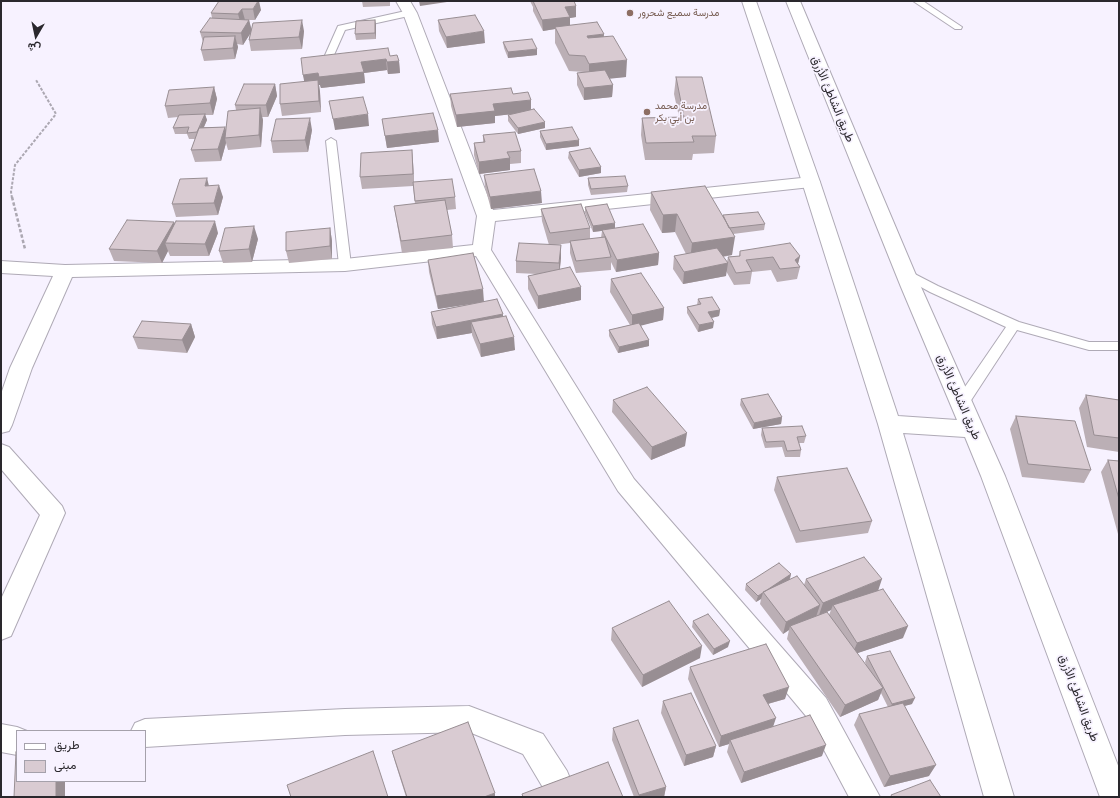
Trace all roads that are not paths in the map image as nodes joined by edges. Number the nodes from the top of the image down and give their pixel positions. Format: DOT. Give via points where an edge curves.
graph roads {
  1 [pos="749,1"];
  2 [pos="793,1"];
  3 [pos="917,1"];
  4 [pos="406,7"];
  5 [pos="958,27"];
  6 [pos="327,62"];
  7 [pos="331,141"];
  8 [pos="811,182"];
  9 [pos="486,216"];
  10 [pos="482,250"];
  11 [pos="345,265"];
  12 [pos="1,267"];
  13 [pos="65,270"];
  14 [pos="905,273"];
  15 [pos="1014,325"];
  16 [pos="1119,346"];
  17 [pos="961,404"];
  18 [pos="889,424"];
  19 [pos="1,425"];
  20 [pos="973,429"];
  21 [pos="1,453"];
  22 [pos="1,628"];
  23 [pos="146,732"];
  24 [pos="1,738"];
  25 [pos="16,741"];
  26 [pos="556,780"];
  27 [pos="865,797"];
  28 [pos="999,797"];
  29 [pos="1116,797"];
  1 -- 8 [label="street"];
  2 -- 14 [label="street, طريق الشاطئ الأزرق"];
  3 -- 5 [label="lane"];
  4 -- 6 [label="lane" via="341,28"];
  4 -- 9 [label="street"];
  7 -- 11 [label="lane"];
  8 -- 9 [label="street"];
  8 -- 18 [label="street"];
  9 -- 10 [label="street"];
  10 -- 11 [label="street"];
  10 -- 27 [label="street" via="626,485 816,707"];
  11 -- 13 [label="street"];
  12 -- 13 [label="street"];
  13 -- 19 [label="street" via="21,368"];
  14 -- 15 [label="lane"];
  14 -- 17 [label="street, طريق الشاطئ الأزرق"];
  15 -- 16 [label="lane" via="1090,346"];
  15 -- 17 [label="lane"];
  17 -- 20 [label="street, طريق الشاطئ الأزرق"];
  18 -- 20 [label="street"];
  18 -- 28 [label="street"];
  20 -- 29 [label="street, طريق الشاطئ الأزرق"];
  21 -- 22 [label="street" via="53,513"];
  23 -- 26 [label="street" via="469,718 533,744"];
  24 -- 25 [label="street"];
}
